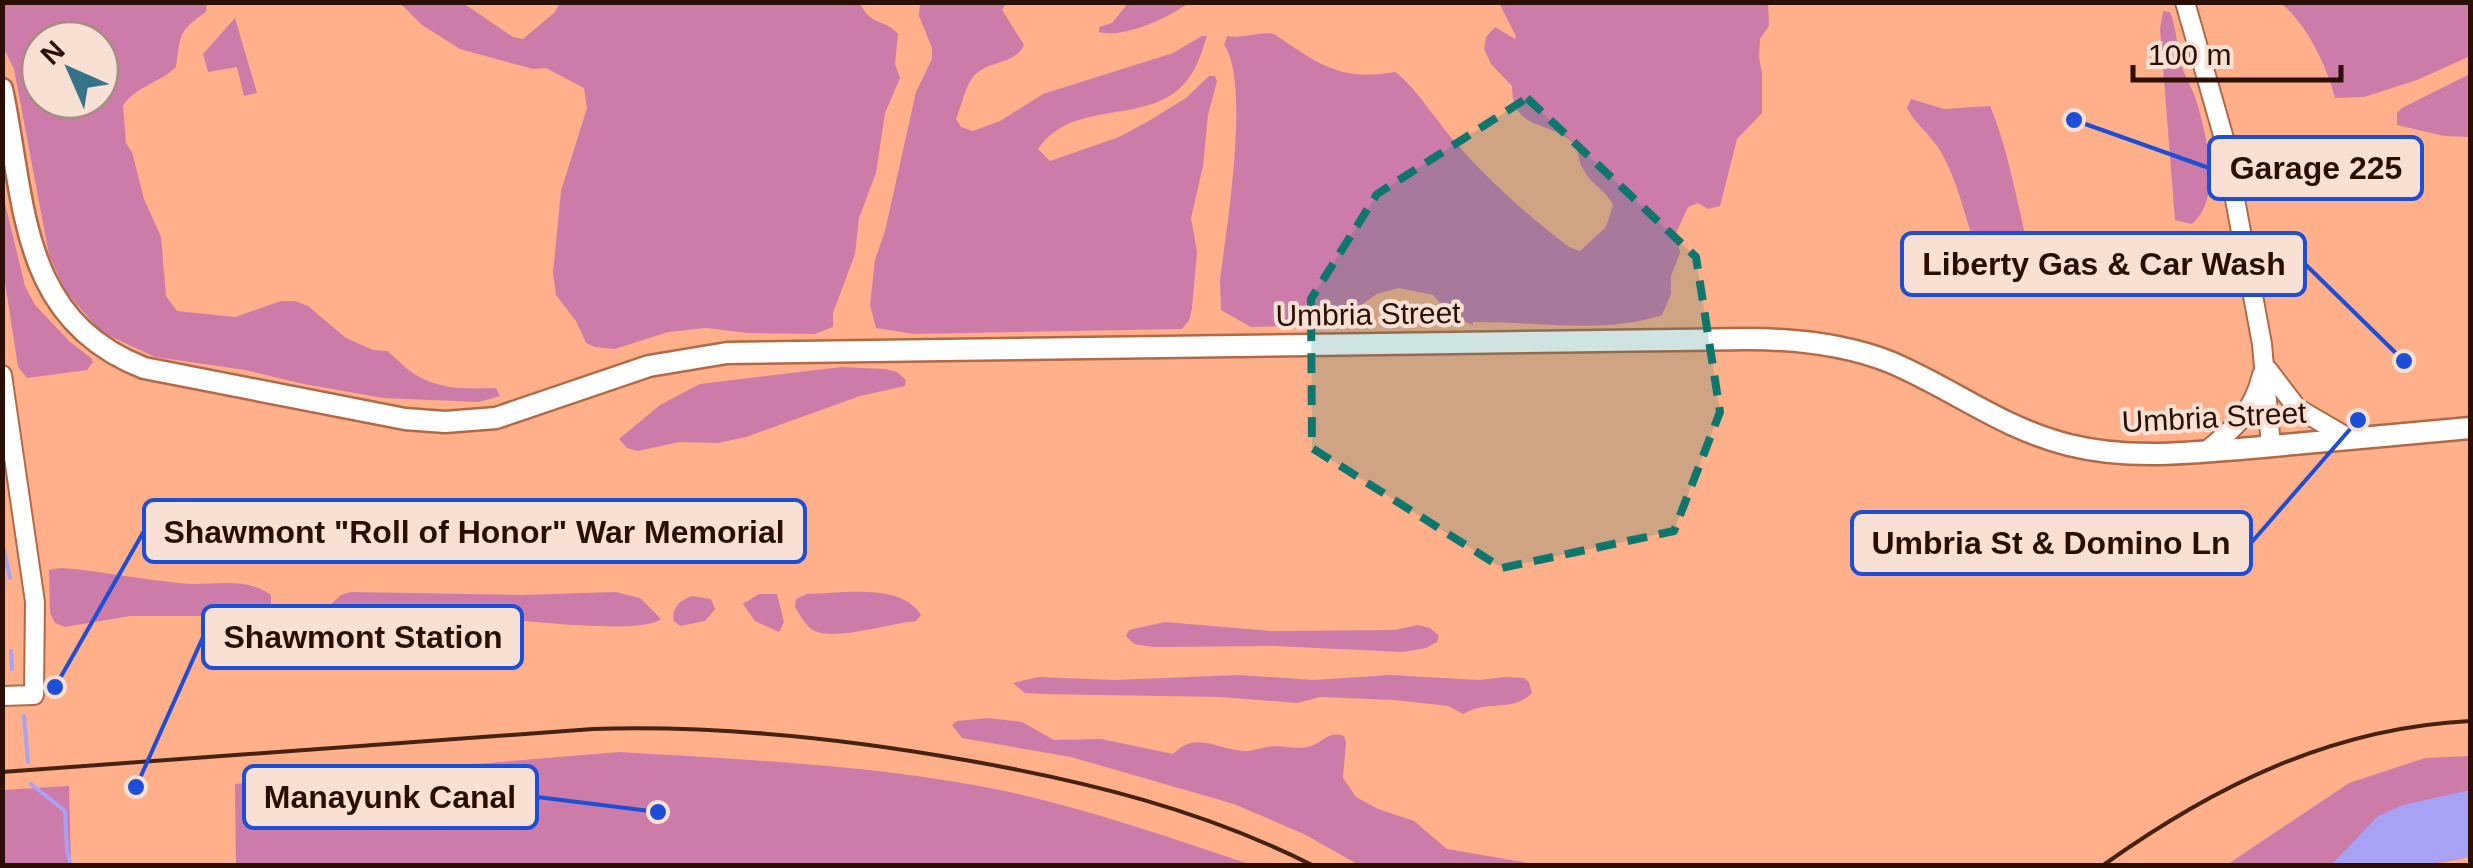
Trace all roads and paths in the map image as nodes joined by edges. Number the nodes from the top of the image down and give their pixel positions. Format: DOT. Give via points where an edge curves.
graph roads {
  1 [pos="2185,2"];
  2 [pos="2,89"];
  3 [pos="2265,365"];
  4 [pos="2,375"];
  5 [pos="2470,428"];
  6 [pos="2350,439"];
  7 [pos="2271,446"];
  8 [pos="2205,452"];
  9 [pos="2,696"];
  1 -- 3 [label="street" via="2223,134"];
  2 -- 8 [label="main road, Umbria Street" via="34,253 50,292 85,334 118,357 158,371 405,420 461,422 525,410 663,362 727,353 1778,339 1873,356 2004,423 2067,445 2128,454"];
  3 -- 6 [label="street" via="2297,408"];
  3 -- 7 [label="street"];
  3 -- 8 [label="street" via="2248,414"];
  4 -- 9 [label="street" via="35,602 34,695"];
  5 -- 6 [label="main road, Umbria Street"];
  6 -- 7 [label="main road, Umbria Street"];
  7 -- 8 [label="main road, Umbria Street"];
}
